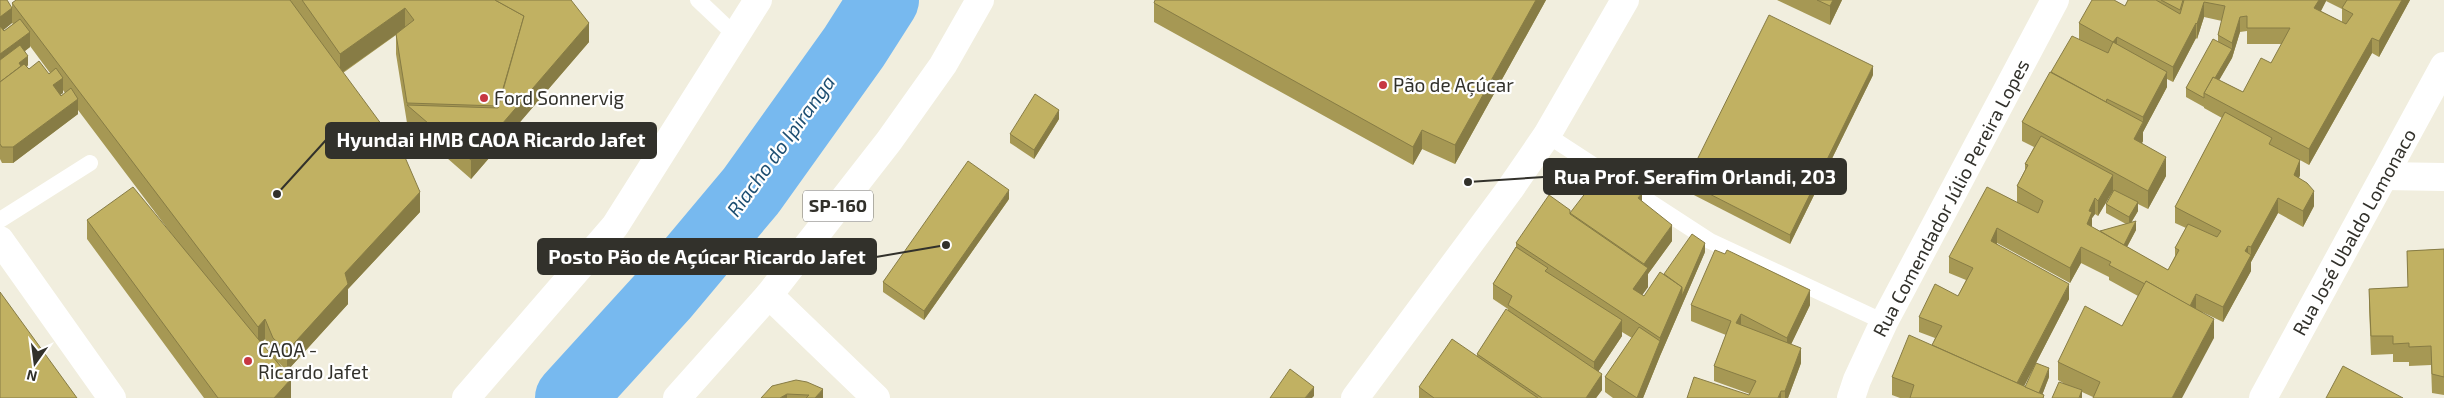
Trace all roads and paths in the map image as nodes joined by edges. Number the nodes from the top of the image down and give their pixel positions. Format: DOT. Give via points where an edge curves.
graph roads {
  1 [pos="698,0"];
  2 [pos="758,0"];
  3 [pos="980,0"];
  4 [pos="1625,0"];
  5 [pos="2055,0"];
  6 [pos="735,35"];
  7 [pos="2444,66"];
  8 [pos="1548,135"];
  9 [pos="90,162"];
  10 [pos="2384,176"];
  11 [pos="2444,177"];
  12 [pos="0,220"];
  13 [pos="0,240"];
  14 [pos="769,295"];
  15 [pos="1884,322"];
  16 [pos="112,398"];
  17 [pos="466,398"];
  18 [pos="677,398"];
  19 [pos="876,398"];
  20 [pos="1355,398"];
  21 [pos="1851,398"];
  22 [pos="2263,398"];
  1 -- 6 [label="lane"];
  2 -- 6 [label="street"];
  3 -- 14 [label="street, SP-160" via="943,65 894,134"];
  4 -- 8 [label="street"];
  5 -- 15 [label="street, Rua Comendador Júlio Pereira Lopes"];
  6 -- 17 [label="street" via="615,226"];
  7 -- 10 [label="street, Rua José Ubaldo Lomonaco"];
  8 -- 15 [label="lane" via="1710,241"];
  8 -- 20 [label="street"];
  9 -- 12 [label="lane"];
  10 -- 11 [label="street"];
  10 -- 22 [label="street, Rua José Ubaldo Lomonaco"];
  13 -- 16 [label="street"];
  14 -- 18 [label="street, SP-160"];
  14 -- 19 [label="street"];
  15 -- 21 [label="street, Rua Comendador Júlio Pereira Lopes"];
}
